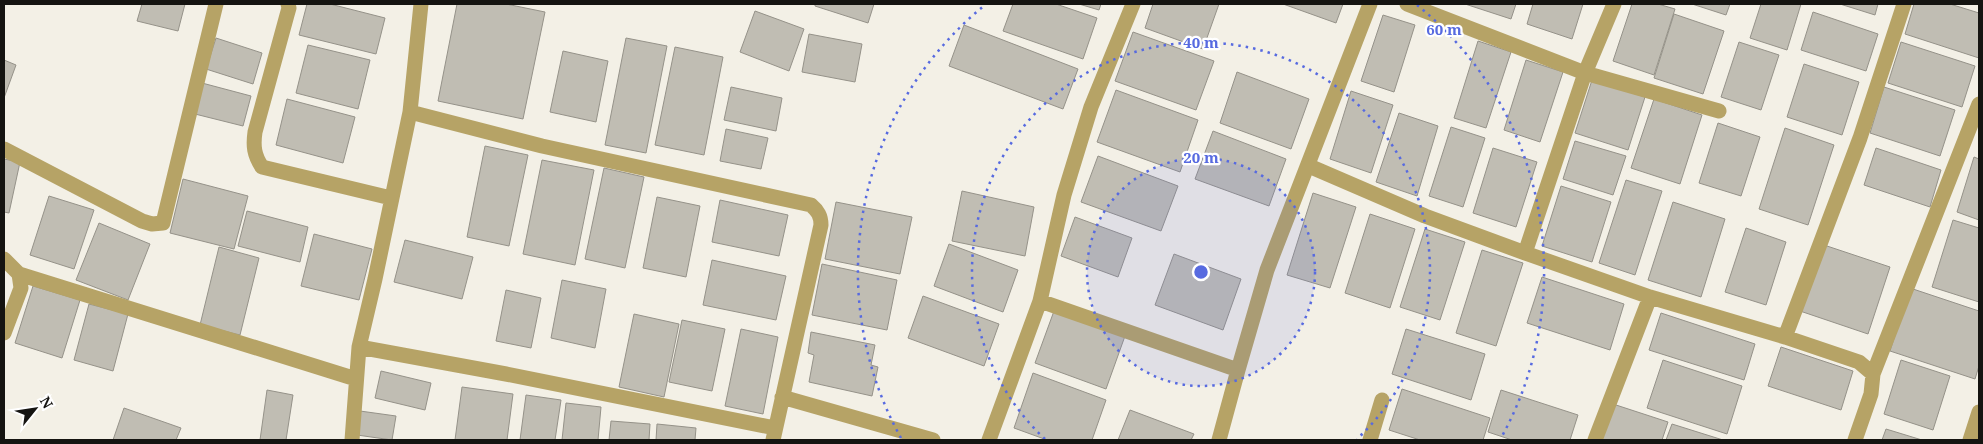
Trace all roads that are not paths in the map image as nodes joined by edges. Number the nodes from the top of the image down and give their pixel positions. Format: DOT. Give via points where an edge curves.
graph roads {
  1 [pos="216,4"];
  2 [pos="288,4"];
  3 [pos="421,4"];
  4 [pos="1132,4"];
  5 [pos="1370,4"];
  6 [pos="1406,4"];
  7 [pos="1614,4"];
  8 [pos="1904,4"];
  9 [pos="1585,73"];
  10 [pos="1979,104"];
  11 [pos="1719,111"];
  12 [pos="410,112"];
  13 [pos="4,149"];
  14 [pos="1309,166"];
  15 [pos="391,198"];
  16 [pos="1525,253"];
  17 [pos="4,259"];
  18 [pos="19,274"];
  19 [pos="1650,297"];
  20 [pos="1040,301"];
  21 [pos="4,333"];
  22 [pos="1785,337"];
  23 [pos="359,347"];
  24 [pos="1238,370"];
  25 [pos="1873,374"];
  26 [pos="356,380"];
  27 [pos="782,397"];
  28 [pos="1979,397"];
  29 [pos="1382,400"];
  30 [pos="1979,412"];
  31 [pos="774,434"];
  32 [pos="352,440"];
  33 [pos="933,440"];
  34 [pos="989,440"];
  35 [pos="1219,440"];
  36 [pos="1370,440"];
  37 [pos="1595,440"];
  38 [pos="1855,440"];
  39 [pos="1970,440"];
  1 -- 13 [label="street" via="163,223 142,221"];
  2 -- 15 [label="street" via="255,132 254,152 258,161 262,167"];
  3 -- 12 [label="street"];
  4 -- 20 [label="street" via="1104,73 1064,195"];
  5 -- 14 [label="street"];
  6 -- 9 [label="street"];
  7 -- 9 [label="street"];
  8 -- 22 [label="street" via="1860,138"];
  9 -- 11 [label="street"];
  9 -- 16 [label="street"];
  10 -- 25 [label="street"];
  12 -- 15 [label="street"];
  12 -- 27 [label="street" via="542,146 811,205 819,213 821,225"];
  14 -- 16 [label="street" via="1425,216"];
  14 -- 24 [label="street" via="1268,270"];
  15 -- 23 [label="street"];
  16 -- 19 [label="street"];
  17 -- 18 [label="street"];
  18 -- 21 [label="street" via="21,288"];
  18 -- 26 [label="street"];
  19 -- 22 [label="street"];
  19 -- 37 [label="street"];
  20 -- 24 [label="street"];
  20 -- 34 [label="street"];
  22 -- 25 [label="street" via="1859,362"];
  23 -- 26 [label="street"];
  23 -- 31 [label="street" via="506,374"];
  24 -- 35 [label="street"];
  25 -- 38 [label="street" via="1871,394"];
  26 -- 32 [label="street"];
  27 -- 31 [label="street"];
  27 -- 33 [label="street"];
  28 -- 30 [label="street"];
  29 -- 36 [label="street"];
  30 -- 39 [label="street"];
}
